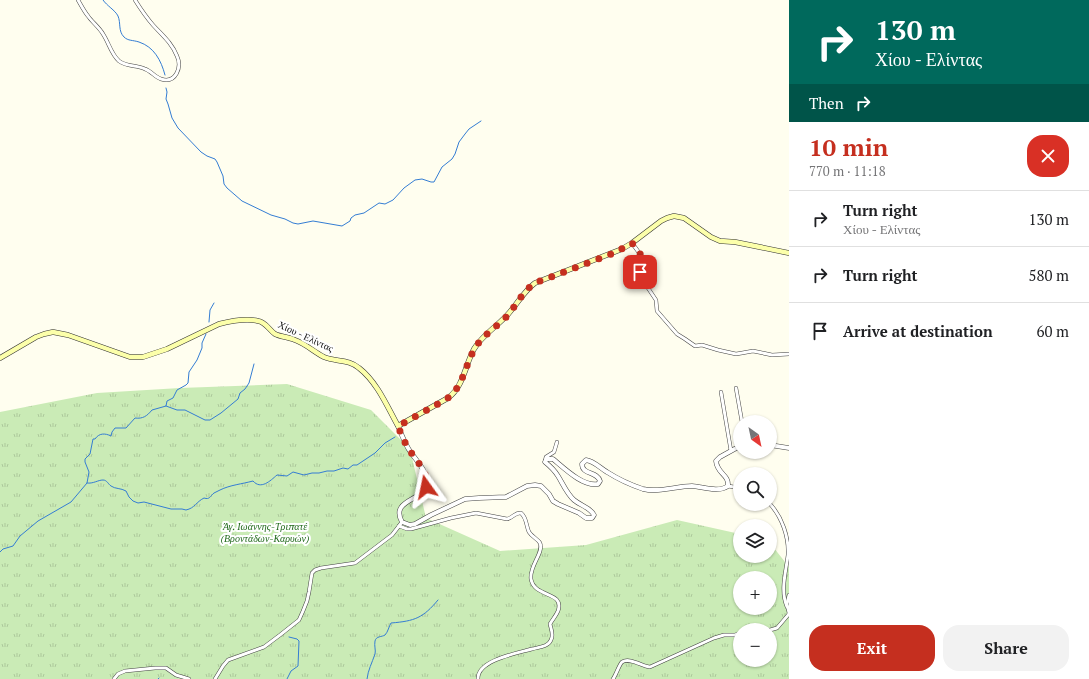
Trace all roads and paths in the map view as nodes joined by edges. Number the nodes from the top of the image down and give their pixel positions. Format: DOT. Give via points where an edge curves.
graph roads {
  1 [pos="78,0"];
  2 [pos="135,0"];
  3 [pos="632,243"];
  4 [pos="789,253"];
  5 [pos="789,354"];
  6 [pos="0,358"];
  7 [pos="736,388"];
  8 [pos="721,392"];
  9 [pos="741,415"];
  10 [pos="398,426"];
  11 [pos="557,442"];
  12 [pos="777,446"];
  13 [pos="789,448"];
  14 [pos="731,451"];
  15 [pos="546,461"];
  16 [pos="728,486"];
  17 [pos="733,487"];
  18 [pos="775,511"];
  19 [pos="400,524"];
  20 [pos="789,595"];
  21 [pos="787,607"];
  22 [pos="789,614"];
  23 [pos="777,627"];
  24 [pos="733,635"];
  25 [pos="114,679"];
  26 [pos="189,679"];
  27 [pos="215,679"];
  28 [pos="478,679"];
  29 [pos="613,679"];
  1 -- 2 [label="street" via="120,61 146,69 161,79 171,79 179,69 174,49"];
  3 -- 4 [label="main road" via="661,221 674,216 684,218 720,241"];
  3 -- 5 [label="street" via="641,255 640,274 656,300 657,311 685,340 695,346 702,345 736,354 753,351 772,355"];
  3 -- 10 [label="main road" via="614,253 529,287 509,314 477,344 454,393"];
  6 -- 10 [label="main road, Χίου - Ελίντας" via="39,335 53,332 130,357 143,358 219,324 241,320 259,321 276,334 297,340 326,358 351,363 359,368 375,385"];
  7 -- 9 [label="street"];
  8 -- 14 [label="street"];
  10 -- 19 [label="street" via="407,446 424,471 427,481 423,491 402,507 399,515"];
  11 -- 15 [label="street" via="554,452 546,457"];
  12 -- 13 [label="street"];
  14 -- 16 [label="street" via="716,461 717,468 728,480"];
  15 -- 16 [label="street" via="549,458 553,459 580,480 592,484 598,484 600,479 583,469 582,464 586,460 607,473 648,490 692,486 722,489"];
  15 -- 19 [label="street" via="574,500 591,510 594,517 586,518 558,504 541,486 535,485 506,497 465,499 415,524"];
  16 -- 17 [label="street"];
  18 -- 21 [label="street" via="787,534 784,582"];
  19 -- 27 [label="street" via="387,539 355,563 315,570 299,620 264,647 225,662"];
  19 -- 28 [label="street" via="411,529 476,513 509,518 520,512 524,516 528,531 540,543 531,578 539,591 553,597 558,603 558,610 550,624 551,640 545,646 509,654 485,666"];
  20 -- 21 [label="street"];
  21 -- 22 [label="street"];
  22 -- 23 [label="street"];
  24 -- 29 [label="street" via="714,638 650,666 625,661 621,663"];
  25 -- 26 [label="street" via="125,671 166,668 176,675"];
}
